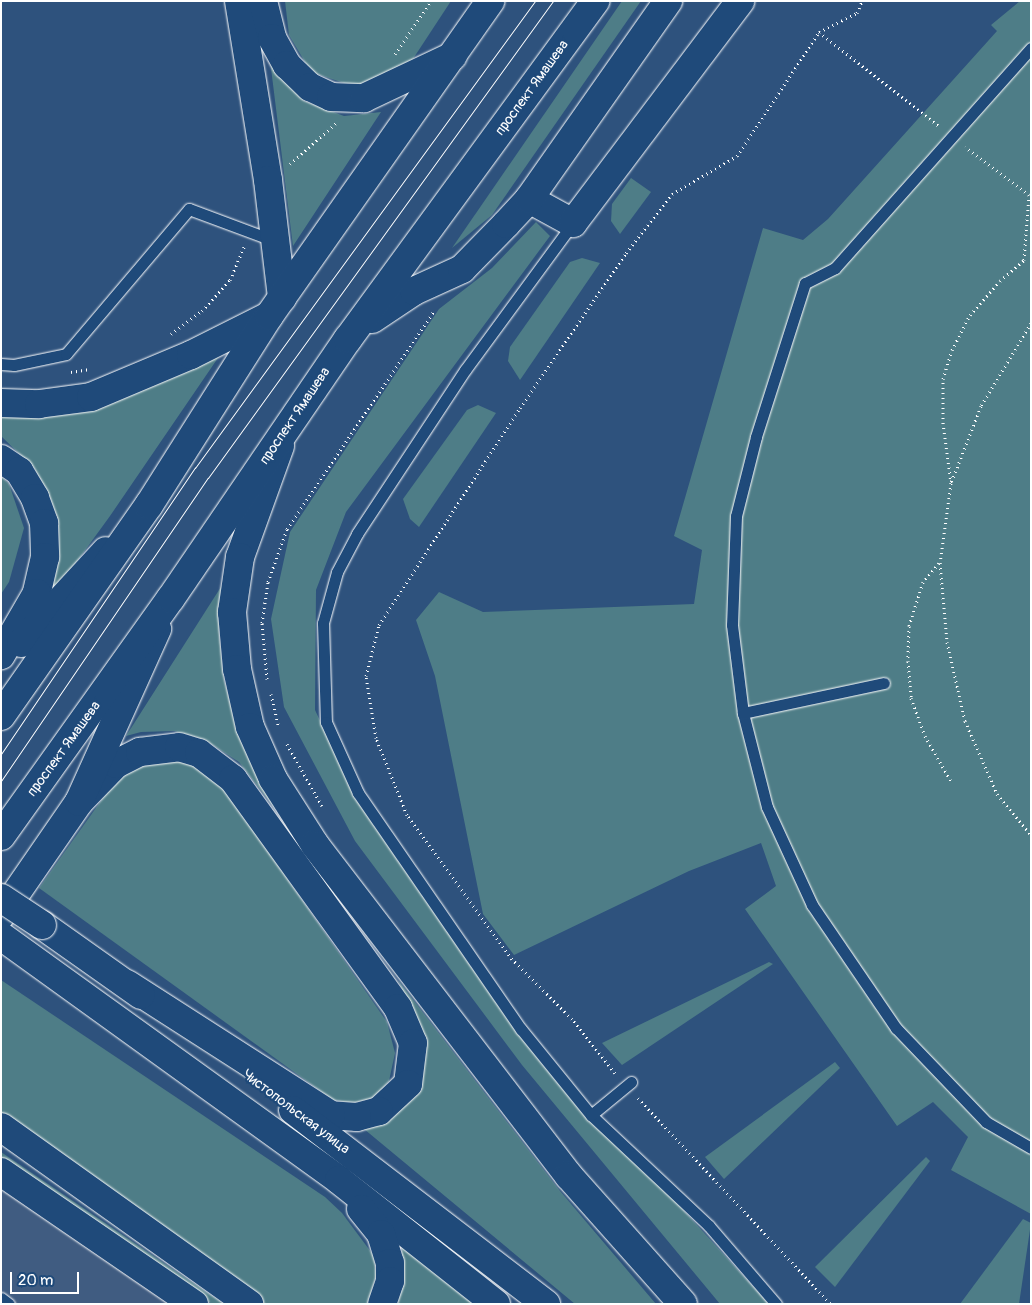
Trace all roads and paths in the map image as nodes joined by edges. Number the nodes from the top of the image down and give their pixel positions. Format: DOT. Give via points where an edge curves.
graph roads {
  1 [pos="239,1"];
  2 [pos="264,1"];
  3 [pos="431,1"];
  4 [pos="481,1"];
  5 [pos="490,1"];
  6 [pos="595,1"];
  7 [pos="668,1"];
  8 [pos="740,1"];
  9 [pos="862,1"];
  10 [pos="471,31"];
  11 [pos="1031,48"];
  12 [pos="454,55"];
  13 [pos="393,56"];
  14 [pos="340,119"];
  15 [pos="282,171"];
  16 [pos="529,199"];
  17 [pos="573,223"];
  18 [pos="250,233"];
  19 [pos="275,241"];
  20 [pos="1024,260"];
  21 [pos="439,306"];
  22 [pos="275,307"];
  23 [pos="1031,323"];
  24 [pos="169,336"];
  25 [pos="348,340"];
  26 [pos="1,364"];
  27 [pos="95,368"];
  28 [pos="68,372"];
  29 [pos="1,403"];
  30 [pos="287,428"];
  31 [pos="1,458"];
  32 [pos="951,483"];
  33 [pos="149,504"];
  34 [pos="940,563"];
  35 [pos="171,598"];
  36 [pos="1,655"];
  37 [pos="1,664"];
  38 [pos="884,683"];
  39 [pos="743,713"];
  40 [pos="1,716"];
  41 [pos="280,732"];
  42 [pos="285,740"];
  43 [pos="952,783"];
  44 [pos="79,802"];
  45 [pos="328,815"];
  46 [pos="1031,835"];
  47 [pos="1,836"];
  48 [pos="1,898"];
  49 [pos="1,915"];
  50 [pos="1,936"];
  51 [pos="126,984"];
  52 [pos="628,1084"];
  53 [pos="592,1115"];
  54 [pos="1,1127"];
  55 [pos="1031,1148"];
  56 [pos="1,1172"];
  57 [pos="339,1180"];
  58 [pos="1,1298"];
  59 [pos="9,1304"];
  60 [pos="194,1304"];
  61 [pos="249,1304"];
  62 [pos="382,1304"];
  63 [pos="496,1304"];
  64 [pos="546,1304"];
  65 [pos="683,1304"];
  66 [pos="776,1304"];
  67 [pos="831,1304"];
  1 -- 19 [label="main road"];
  2 -- 12 [label="main road" via="272,38 287,65 310,87 331,97 364,98"];
  3 -- 13 [label="path"];
  4 -- 10 [label="lane"];
  5 -- 10 [label="main road"];
  6 -- 25 [label="main road, проспект Ямашева"];
  7 -- 16 [label="main road"];
  8 -- 17 [label="main road"];
  9 -- 52 [label="path" via="857,13 819,32 737,156 672,194 626,253 520,408 379,625 366,676 376,738 407,814 512,959 572,1019"];
  10 -- 12 [label="main road"];
  11 -- 39 [label="lane" via="835,268 805,283 756,437 736,516 732,625"];
  12 -- 22 [label="main road"];
  14 -- 15 [label="path"];
  16 -- 17 [label="main road"];
  16 -- 25 [label="main road" via="462,269 385,308"];
  17 -- 53 [label="lane" via="465,370 357,534 337,572 323,623 326,722 358,793 521,1029"];
  18 -- 19 [label="lane"];
  18 -- 24 [label="path" via="230,280 202,311"];
  18 -- 26 [label="lane" via="189,209 66,354 14,365"];
  19 -- 22 [label="main road"];
  20 -- 32 [label="path" via="970,315 952,350 942,380 943,423"];
  21 -- 41 [label="path" via="287,529 268,582 262,624 267,679"];
  22 -- 29 [label="main road" via="191,356 91,397 39,404"];
  22 -- 33 [label="main road"];
  23 -- 32 [label="path" via="981,406"];
  25 -- 30 [label="main road, проспект Ямашева"];
  27 -- 28 [label="path"];
  30 -- 35 [label="main road, проспект Ямашева"];
  30 -- 65 [label="main road" via="240,557 232,612 237,669 250,727 273,779 315,845 569,1176"];
  31 -- 36 [label="main road" via="19,471 34,498 44,523 45,557 37,593"];
  32 -- 34 [label="path"];
  33 -- 37 [label="main road"];
  33 -- 40 [label="main road"];
  34 -- 43 [label="path" via="923,582 909,626 908,661 911,698 925,736"];
  34 -- 46 [label="path" via="947,642 965,720 997,794"];
  35 -- 44 [label="main road"];
  35 -- 47 [label="main road, проспект Ямашева"];
  38 -- 39 [label="lane"];
  39 -- 55 [label="lane" via="767,807 812,905 854,970 896,1028 986,1122"];
  42 -- 45 [label="path"];
  44 -- 49 [label="main road"];
  44 -- 51 [label="main road" via="116,764 140,752 179,747 199,753 233,779 398,1008 413,1043 408,1084 379,1111 357,1117 331,1115"];
  48 -- 51 [label="main road, Чистопольская улица, bridge"];
  50 -- 57 [label="main road, Чистопольская улица"];
  51 -- 64 [label="main road, Чистопольская улица"];
  52 -- 53 [label="lane"];
  52 -- 67 [label="path"];
  53 -- 66 [label="lane" via="709,1226"];
  54 -- 61 [label="main road"];
  56 -- 60 [label="main road"];
  57 -- 62 [label="main road" via="381,1234 390,1264 390,1281"];
  57 -- 63 [label="main road, Чистопольская улица"];
  58 -- 59 [label="lane"];
}
